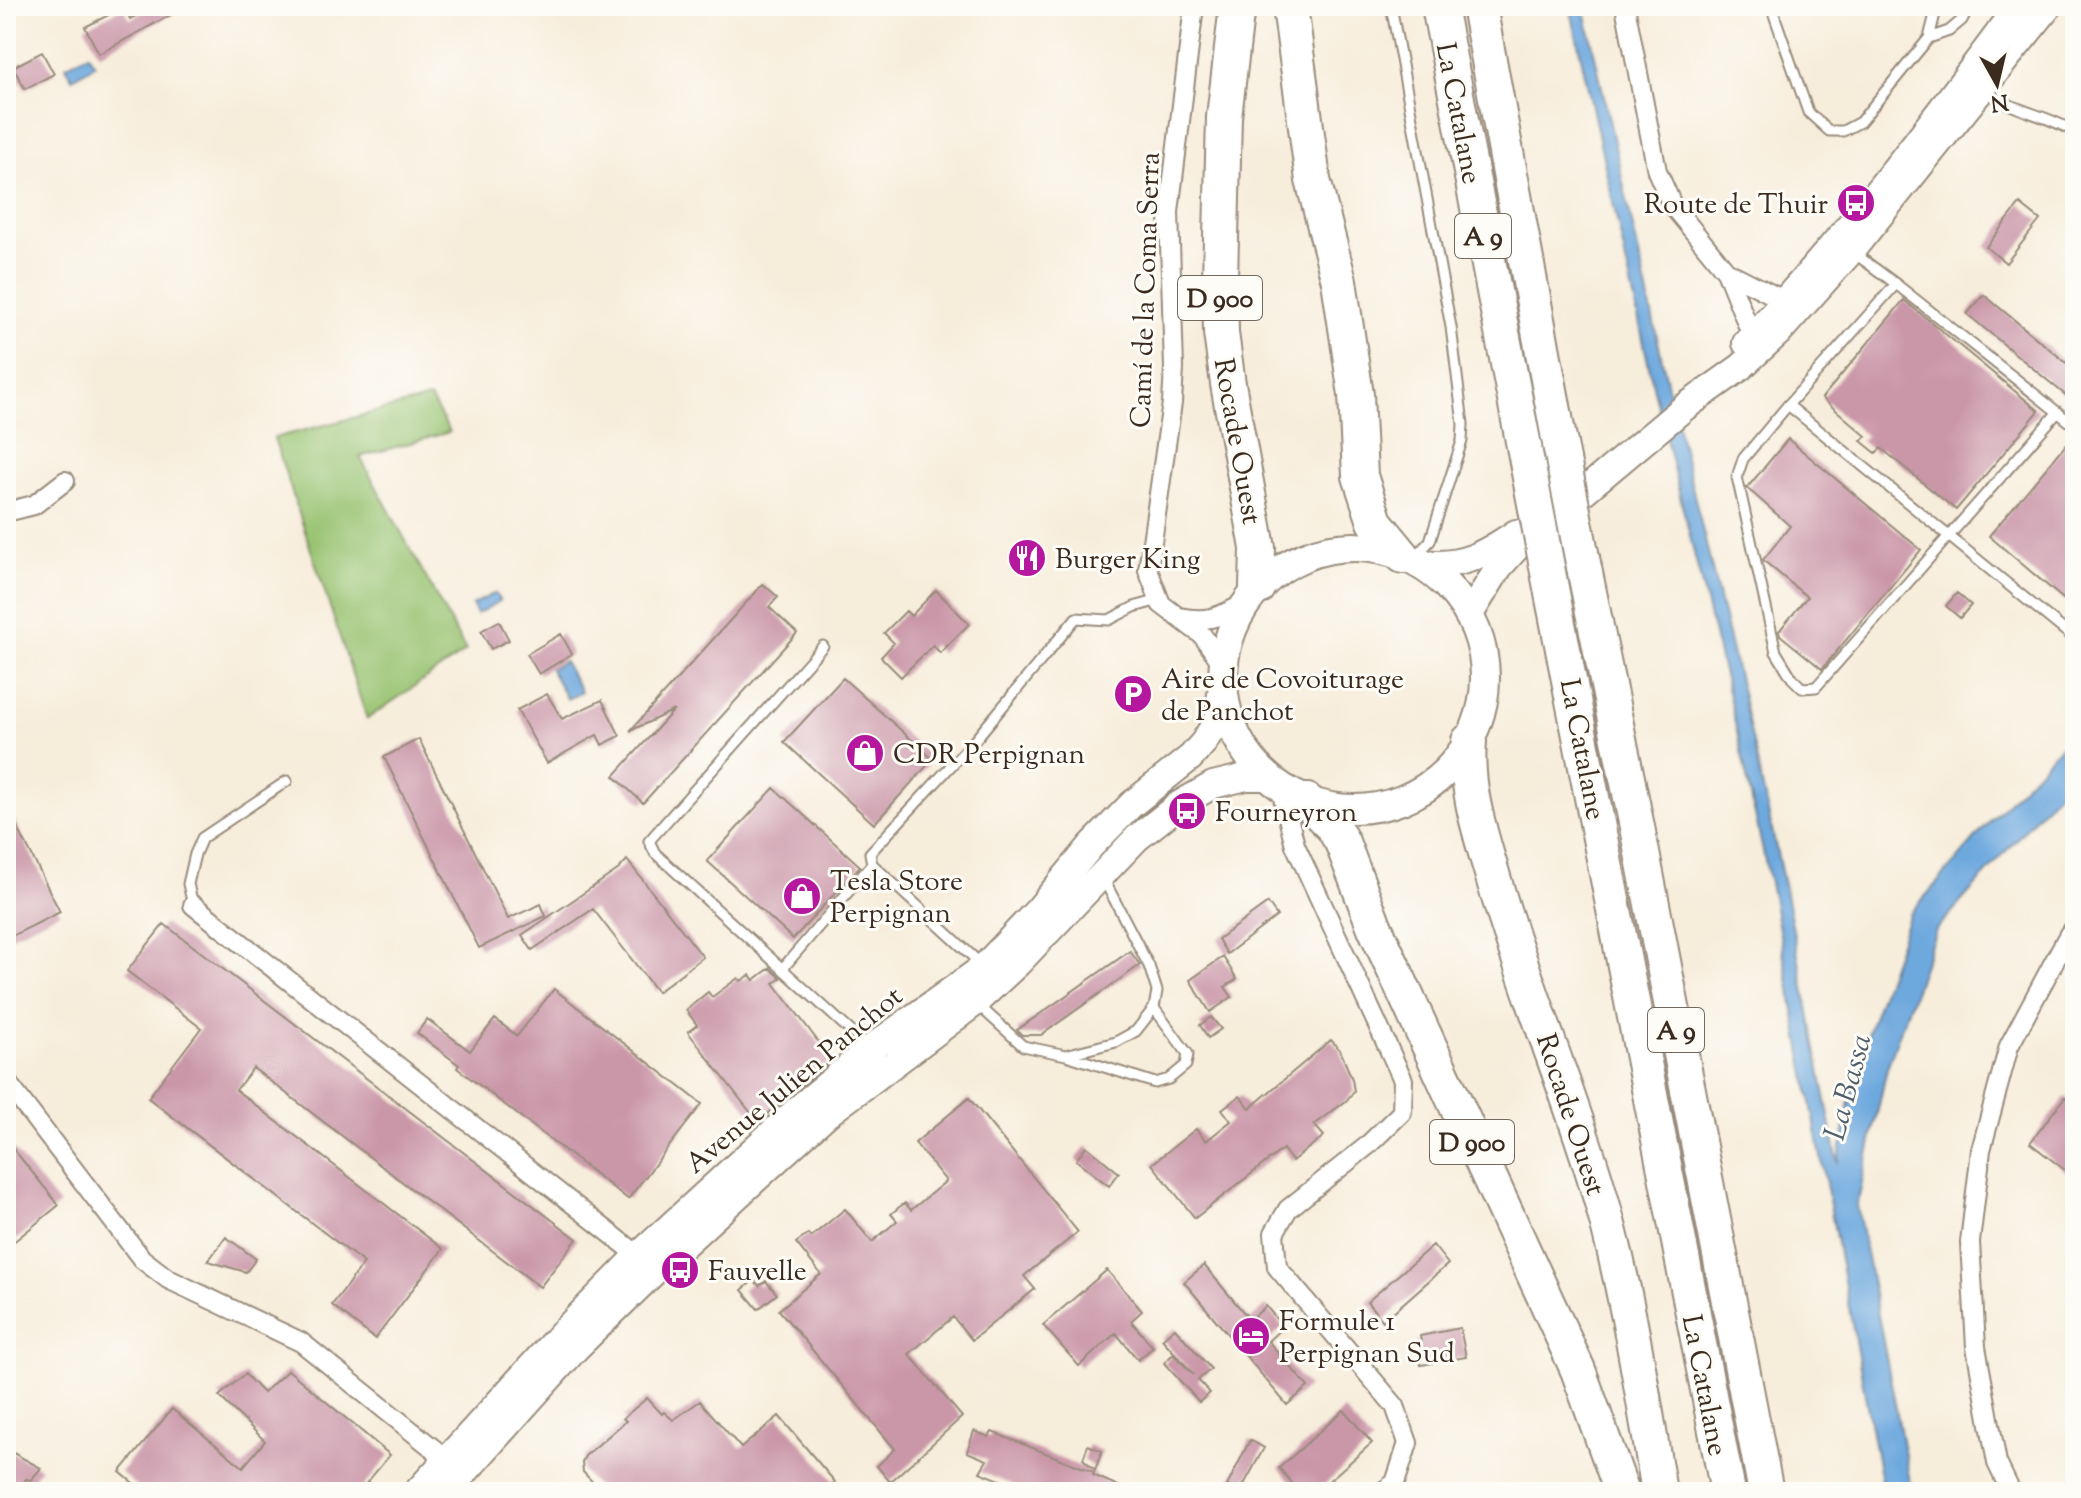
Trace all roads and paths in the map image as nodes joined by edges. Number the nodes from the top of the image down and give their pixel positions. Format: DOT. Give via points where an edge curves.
graph roads {
  1 [pos="1194,6"];
  2 [pos="1237,6"];
  3 [pos="1290,6"];
  4 [pos="1391,6"];
  5 [pos="1439,6"];
  6 [pos="1479,6"];
  7 [pos="1625,6"];
  8 [pos="1771,6"];
  9 [pos="1937,6"];
  10 [pos="1969,6"];
  11 [pos="2019,6"];
  12 [pos="2040,6"];
  13 [pos="2049,6"];
  14 [pos="2028,32"];
  15 [pos="1997,35"];
  16 [pos="1929,38"];
  17 [pos="1978,86"];
  18 [pos="1946,103"];
  19 [pos="2075,132"];
  20 [pos="1891,171"];
  21 [pos="1849,248"];
  22 [pos="1726,271"];
  23 [pos="1896,284"];
  24 [pos="1794,303"];
  25 [pos="1763,331"];
  26 [pos="1741,367"];
  27 [pos="1788,405"];
  28 [pos="1685,407"];
  29 [pos="2058,412"];
  30 [pos="2075,426"];
  31 [pos="1642,442"];
  32 [pos="65,481"];
  33 [pos="6,512"];
  34 [pos="1949,535"];
  35 [pos="1413,559"];
  36 [pos="1250,596"];
  37 [pos="1159,600"];
  38 [pos="1470,614"];
  39 [pos="1174,616"];
  40 [pos="2075,639"];
  41 [pos="823,646"];
  42 [pos="1224,671"];
  43 [pos="1469,741"];
  44 [pos="287,781"];
  45 [pos="1286,799"];
  46 [pos="1091,846"];
  47 [pos="872,864"];
  48 [pos="1101,874"];
  49 [pos="193,905"];
  50 [pos="1038,910"];
  51 [pos="2075,928"];
  52 [pos="984,967"];
  53 [pos="783,968"];
  54 [pos="976,1002"];
  55 [pos="1154,1008"];
  56 [pos="929,1040"];
  57 [pos="1066,1055"];
  58 [pos="880,1057"];
  59 [pos="6,1081"];
  60 [pos="647,1263"];
  61 [pos="452,1474"];
  62 [pos="417,1492"];
  63 [pos="1382,1492"];
  64 [pos="1622,1492"];
  65 [pos="1659,1492"];
  66 [pos="1728,1492"];
  67 [pos="1766,1492"];
  68 [pos="2011,1492"];
  1 -- 37 [label="street, Camí de la Coma Serra" via="1169,212 1174,368 1149,550 1148,570"];
  2 -- 36 [label="highway, Rocade Ouest / D 900" via="1224,117 1220,306 1228,384 1258,548"];
  3 -- 35 [label="highway" via="1313,180 1348,341 1360,476 1375,522"];
  4 -- 35 [label="lane" via="1451,327 1463,424 1430,541"];
  5 -- 66 [label="highway, La Catalane / A 9, bridge"];
  6 -- 67 [label="highway, La Catalane / A 9, bridge"];
  7 -- 22 [label="street" via="1657,171 1672,205"];
  8 -- 16 [label="lane" via="1808,112 1829,131 1860,122"];
  9 -- 16 [label="lane"];
  10 -- 16 [label="lane" via="1949,31"];
  11 -- 15 [label="main road"];
  12 -- 14 [label="lane"];
  13 -- 14 [label="main road"];
  14 -- 17 [label="main road"];
  15 -- 17 [label="lane"];
  15 -- 18 [label="main road"];
  17 -- 18 [label="lane"];
  17 -- 19 [label="lane" via="1998,101"];
  17 -- 21 [label="main road"];
  18 -- 20 [label="main road"];
  20 -- 21 [label="lane"];
  20 -- 24 [label="main road"];
  21 -- 23 [label="lane"];
  21 -- 24 [label="main road"];
  22 -- 24 [label="street"];
  22 -- 25 [label="street"];
  23 -- 27 [label="lane"];
  23 -- 29 [label="lane"];
  24 -- 25 [label="main road"];
  24 -- 26 [label="main road"];
  25 -- 26 [label="lane"];
  25 -- 28 [label="main road"];
  26 -- 28 [label="main road"];
  27 -- 34 [label="lane"];
  27 -- 34 [label="lane" via="1743,459 1737,477 1776,652 1802,688 1816,687"];
  28 -- 31 [label="main road"];
  29 -- 30 [label="lane"];
  29 -- 34 [label="lane"];
  31 -- 35 [label="main road" via="1491,550 1445,565"];
  31 -- 38 [label="main road" via="1516,548"];
  32 -- 33 [label="street" via="34,505"];
  34 -- 40 [label="lane"];
  35 -- 36 [label="main road" via="1362,545 1315,551 1282,567"];
  35 -- 38 [label="main road" via="1449,586"];
  36 -- 39 [label="street" via="1217,618"];
  36 -- 42 [label="main road" via="1228,644"];
  37 -- 39 [label="street, Camí de la Coma Serra"];
  37 -- 47 [label="lane" via="1134,607 1110,625 1076,618 975,740 870,853"];
  38 -- 43 [label="main road" via="1482,647 1484,680"];
  39 -- 42 [label="street, Camí de la Coma Serra" via="1202,635"];
  41 -- 53 [label="lane" via="649,841 655,853"];
  42 -- 45 [label="main road" via="1230,721 1245,752"];
  42 -- 46 [label="main road, Avenue Julien Panchot" via="1218,719 1204,742"];
  43 -- 45 [label="main road" via="1444,773 1412,796 1386,806 1360,810"];
  43 -- 65 [label="highway, Rocade Ouest" via="1469,788 1485,850 1597,1185 1626,1307"];
  44 -- 49 [label="lane" via="202,838 188,884"];
  45 -- 48 [label="main road, Avenue Julien Panchot" via="1246,777 1213,785 1137,838"];
  45 -- 63 [label="street" via="1306,872 1403,1080 1402,1112 1288,1209 1274,1233 1277,1267 1395,1406 1408,1443 1395,1483"];
  45 -- 64 [label="highway, D 900" via="1333,827 1342,842 1375,928 1578,1370"];
  46 -- 48 [label="lane"];
  46 -- 50 [label="main road, Avenue Julien Panchot"];
  47 -- 52 [label="lane"];
  47 -- 53 [label="lane"];
  48 -- 54 [label="main road, Avenue Julien Panchot"];
  48 -- 55 [label="lane" via="1149,966 1157,991"];
  49 -- 60 [label="street"];
  50 -- 52 [label="main road, Avenue Julien Panchot"];
  50 -- 54 [label="lane" via="1037,933 983,979"];
  51 -- 68 [label="street" via="2009,1046 1981,1150 1970,1242 1976,1347 1997,1463"];
  52 -- 56 [label="lane" via="968,1000 933,1028"];
  52 -- 58 [label="main road, Avenue Julien Panchot"];
  53 -- 58 [label="lane"];
  54 -- 56 [label="main road, Avenue Julien Panchot"];
  54 -- 57 [label="lane" via="1023,1046"];
  55 -- 57 [label="lane" via="1136,1031 1116,1042"];
  55 -- 57 [label="lane" via="1188,1054 1186,1065 1169,1079 1155,1083"];
  56 -- 58 [label="main road, Avenue Julien Panchot"];
  58 -- 60 [label="main road, Avenue Julien Panchot" via="827,1114"];
  59 -- 61 [label="street" via="142,1259 168,1279 301,1342"];
  60 -- 61 [label="main road, Avenue Julien Panchot" via="576,1348"];
  61 -- 62 [label="main road, Avenue Julien Panchot"];
}
